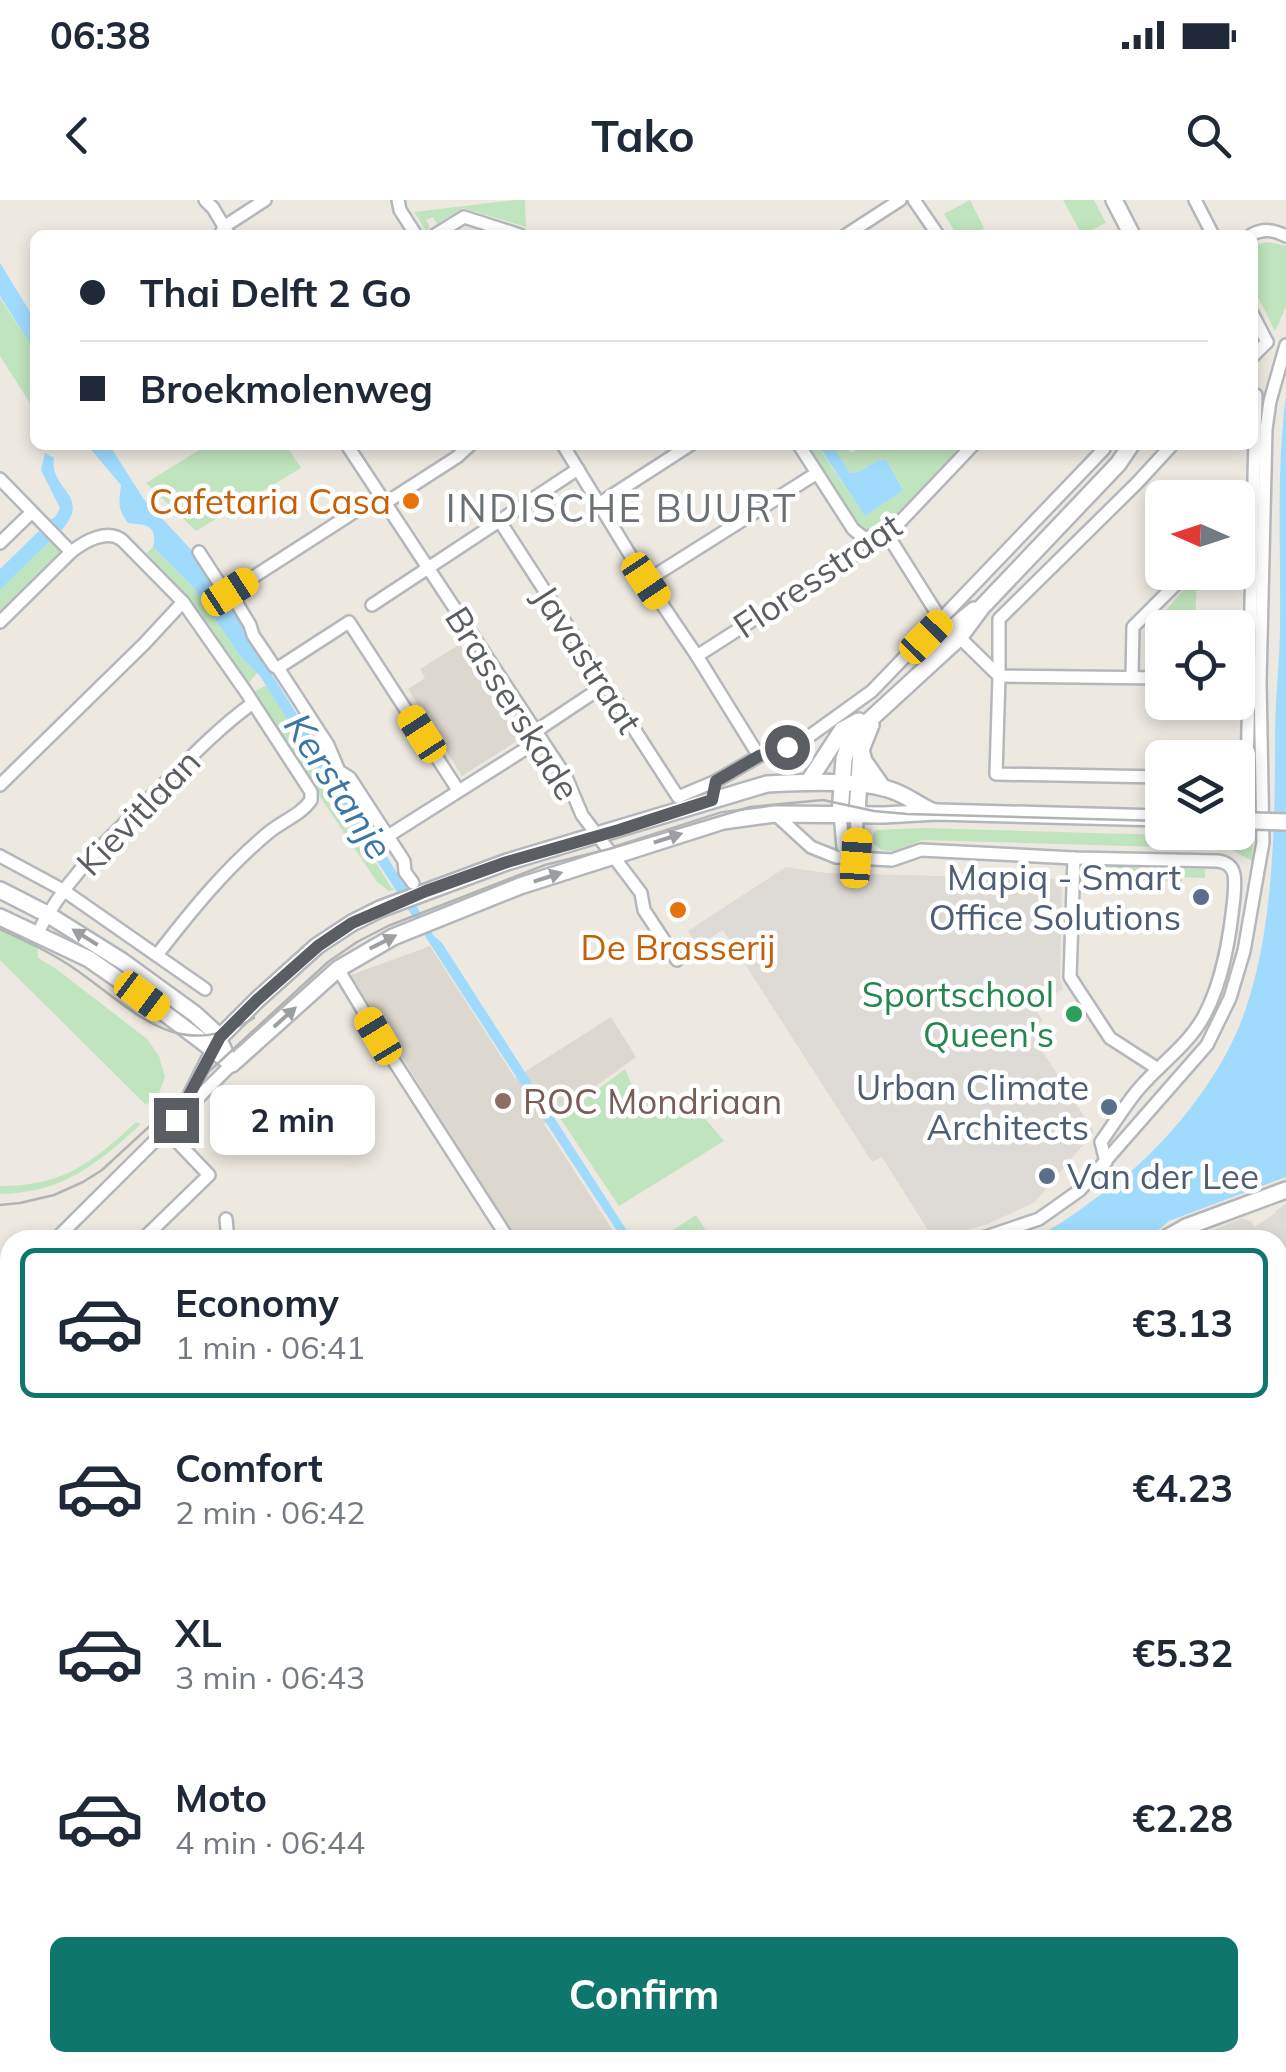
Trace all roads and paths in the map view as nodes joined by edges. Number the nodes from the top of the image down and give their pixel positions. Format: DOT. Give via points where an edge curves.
graph roads {
  1 [pos="205,200"];
  2 [pos="265,200"];
  3 [pos="398,200"];
  4 [pos="900,200"];
  5 [pos="914,200"];
  6 [pos="1114,200"];
  7 [pos="1195,200"];
  8 [pos="224,230"];
  9 [pos="228,230"];
  10 [pos="413,230"];
  11 [pos="443,230"];
  12 [pos="504,230"];
  13 [pos="854,230"];
  14 [pos="935,230"];
  15 [pos="1129,230"];
  16 [pos="1210,230"];
  17 [pos="1258,233"];
  18 [pos="1286,236"];
  19 [pos="1258,325"];
  20 [pos="1267,342"];
  21 [pos="1285,347"];
  22 [pos="1258,351"];
  23 [pos="1258,396"];
  24 [pos="1270,401"];
  25 [pos="350,450"];
  26 [pos="453,450"];
  27 [pos="465,450"];
  28 [pos="567,450"];
  29 [pos="682,450"];
  30 [pos="802,450"];
  31 [pos="969,450"];
  32 [pos="1099,450"];
  33 [pos="1105,450"];
  34 [pos="1128,450"];
  35 [pos="1140,450"];
  36 [pos="1168,450"];
  37 [pos="1252,450"];
  38 [pos="457,457"];
  39 [pos="1118,464"];
  40 [pos="578,468"];
  41 [pos="817,473"];
  42 [pos="0,479"];
  43 [pos="1252,480"];
  44 [pos="382,500"];
  45 [pos="600,503"];
  46 [pos="1255,506"];
  47 [pos="32,512"];
  48 [pos="499,520"];
  49 [pos="886,534"];
  50 [pos="864,538"];
  51 [pos="0,544"];
  52 [pos="71,552"];
  53 [pos="200,552"];
  54 [pos="428,566"];
  55 [pos="646,581"];
  56 [pos="1170,590"];
  57 [pos="230,592"];
  58 [pos="182,602"];
  59 [pos="372,605"];
  60 [pos="0,622"];
  61 [pos="950,629"];
  62 [pos="697,656"];
  63 [pos="278,668"];
  64 [pos="999,676"];
  65 [pos="1132,677"];
  66 [pos="1145,677"];
  67 [pos="605,685"];
  68 [pos="252,703"];
  69 [pos="876,716"];
  70 [pos="1252,720"];
  71 [pos="539,735"];
  72 [pos="860,750"];
  73 [pos="759,756"];
  74 [pos="1145,777"];
  75 [pos="716,781"];
  76 [pos="809,781"];
  77 [pos="0,785"];
  78 [pos="849,785"];
  79 [pos="884,788"];
  80 [pos="458,790"];
  81 [pos="712,800"];
  82 [pos="936,812"];
  83 [pos="840,813"];
  84 [pos="857,813"];
  85 [pos="776,814"];
  86 [pos="1145,818"];
  87 [pos="1255,820"];
  88 [pos="1286,822"];
  89 [pos="597,835"];
  90 [pos="388,836"];
  91 [pos="0,856"];
  92 [pos="614,856"];
  93 [pos="856,858"];
  94 [pos="1074,858"];
  95 [pos="0,890"];
  96 [pos="63,890"];
  97 [pos="409,894"];
  98 [pos="47,914"];
  99 [pos="0,917"];
  100 [pos="37,934"];
  101 [pos="158,954"];
  102 [pos="678,960"];
  103 [pos="338,969"];
  104 [pos="205,989"];
  105 [pos="216,1043"];
  106 [pos="232,1064"];
  107 [pos="1158,1069"];
  108 [pos="176,1120"];
  109 [pos="167,1131"];
  110 [pos="1106,1162"];
  111 [pos="1286,1190"];
  112 [pos="226,1219"];
  113 [pos="65,1230"];
  114 [pos="152,1230"];
  115 [pos="227,1230"];
  116 [pos="501,1230"];
  117 [pos="1007,1230"];
  118 [pos="1181,1230"];
  1 -- 8 [label="street"];
  2 -- 9 [label="street"];
  3 -- 10 [label="street"];
  4 -- 13 [label="street"];
  5 -- 14 [label="street"];
  6 -- 15 [label="main road"];
  7 -- 16 [label="street"];
  11 -- 12 [label="street" via="464,217"];
  17 -- 18 [label="street"];
  19 -- 20 [label="street"];
  20 -- 21 [label="street"];
  20 -- 22 [label="street"];
  21 -- 24 [label="street"];
  23 -- 24 [label="street"];
  24 -- 46 [label="street"];
  25 -- 44 [label="street, Brasserskade"];
  26 -- 38 [label="street"];
  27 -- 38 [label="street"];
  28 -- 40 [label="street"];
  29 -- 45 [label="street"];
  30 -- 41 [label="street"];
  31 -- 49 [label="street, Floresstraat"];
  32 -- 61 [label="street"];
  33 -- 39 [label="street"];
  34 -- 39 [label="main road"];
  35 -- 39 [label="main road"];
  36 -- 64 [label="street" via="999,619"];
  37 -- 43 [label="street"];
  38 -- 44 [label="street"];
  39 -- 61 [label="main road" via="982,607"];
  40 -- 45 [label="street"];
  40 -- 48 [label="street"];
  41 -- 50 [label="street"];
  41 -- 55 [label="street"];
  42 -- 47 [label="street"];
  44 -- 54 [label="street, Brasserskade"];
  44 -- 57 [label="street"];
  45 -- 55 [label="street"];
  47 -- 51 [label="street"];
  47 -- 52 [label="street"];
  48 -- 54 [label="street"];
  48 -- 67 [label="street, Javastraat"];
  49 -- 50 [label="street, Floresstraat"];
  49 -- 61 [label="street"];
  50 -- 62 [label="street, Floresstraat" via="851,557"];
  52 -- 58 [label="street" via="116,535"];
  52 -- 60 [label="street"];
  53 -- 57 [label="street"];
  54 -- 59 [label="street"];
  54 -- 71 [label="street, Brasserskade"];
  55 -- 62 [label="street"];
  56 -- 65 [label="street" via="1133,628"];
  57 -- 63 [label="street"];
  58 -- 68 [label="street"];
  58 -- 77 [label="street"];
  61 -- 64 [label="street"];
  61 -- 69 [label="main road"];
  61 -- 73 [label="street" via="841,715"];
  62 -- 73 [label="street"];
  63 -- 80 [label="street" via="349,622"];
  63 -- 90 [label="street"];
  64 -- 65 [label="street"];
  64 -- 74 [label="street" via="996,774"];
  65 -- 66 [label="street"];
  67 -- 71 [label="street"];
  67 -- 75 [label="street, Javastraat" via="678,798"];
  68 -- 96 [label="street, Kievitlaan" via="89,857"];
  68 -- 101 [label="street" via="311,800 200,899"];
  69 -- 72 [label="main road"];
  69 -- 76 [label="main road" via="842,730"];
  69 -- 78 [label="main road" via="850,737"];
  70 -- 110 [label="street" via="1263,842 1230,998 1207,1045"];
  71 -- 80 [label="street"];
  71 -- 89 [label="street, Brasserskade"];
  72 -- 78 [label="main road"];
  72 -- 79 [label="main road"];
  73 -- 75 [label="street"];
  75 -- 81 [label="street"];
  76 -- 78 [label="main road"];
  76 -- 81 [label="main road" via="767,784"];
  78 -- 79 [label="main road"];
  78 -- 83 [label="main road"];
  78 -- 84 [label="main road"];
  79 -- 82 [label="main road"];
  80 -- 90 [label="street"];
  81 -- 89 [label="main road"];
  82 -- 84 [label="main road"];
  82 -- 86 [label="main road"];
  83 -- 84 [label="main road"];
  83 -- 85 [label="main road"];
  83 -- 93 [label="street" via="843,847"];
  84 -- 93 [label="street"];
  92 -- 85 [label="main road, one-way" via="723,821"];
  85 -- 93 [label="street" via="811,847"];
  87 -- 88 [label="main road, bridge"];
  89 -- 92 [label="street, Brasserskade"];
  89 -- 97 [label="main road"];
  90 -- 97 [label="street" via="404,862"];
  91 -- 96 [label="street"];
  92 -- 102 [label="street, Brasserskade"];
  103 -- 92 [label="main road, one-way" via="425,924"];
  93 -- 94 [label="street" via="892,860 921,850"];
  94 -- 107 [label="street" via="1070,977 1110,1038"];
  94 -- 107 [label="street" via="1232,866 1232,918 1217,982 1204,1016"];
  95 -- 98 [label="main road"];
  96 -- 98 [label="street, Kievitlaan"];
  96 -- 101 [label="street"];
  97 -- 105 [label="main road" via="318,946"];
  98 -- 100 [label="street, Kievitlaan"];
  105 -- 98 [label="main road, one-way" via="195,1014"];
  99 -- 100 [label="main road"];
  100 -- 105 [label="main road" via="89,959"];
  101 -- 104 [label="street"];
  106 -- 103 [label="main road, one-way"];
  103 -- 116 [label="street"];
  105 -- 106 [label="main road"];
  105 -- 108 [label="street"];
  106 -- 108 [label="street"];
  107 -- 110 [label="street" via="1102,1142"];
  108 -- 109 [label="street"];
  109 -- 113 [label="street"];
  109 -- 114 [label="street" via="209,1175"];
  110 -- 117 [label="street" via="1040,1219"];
  111 -- 118 [label="main road"];
  112 -- 115 [label="street"];
}
